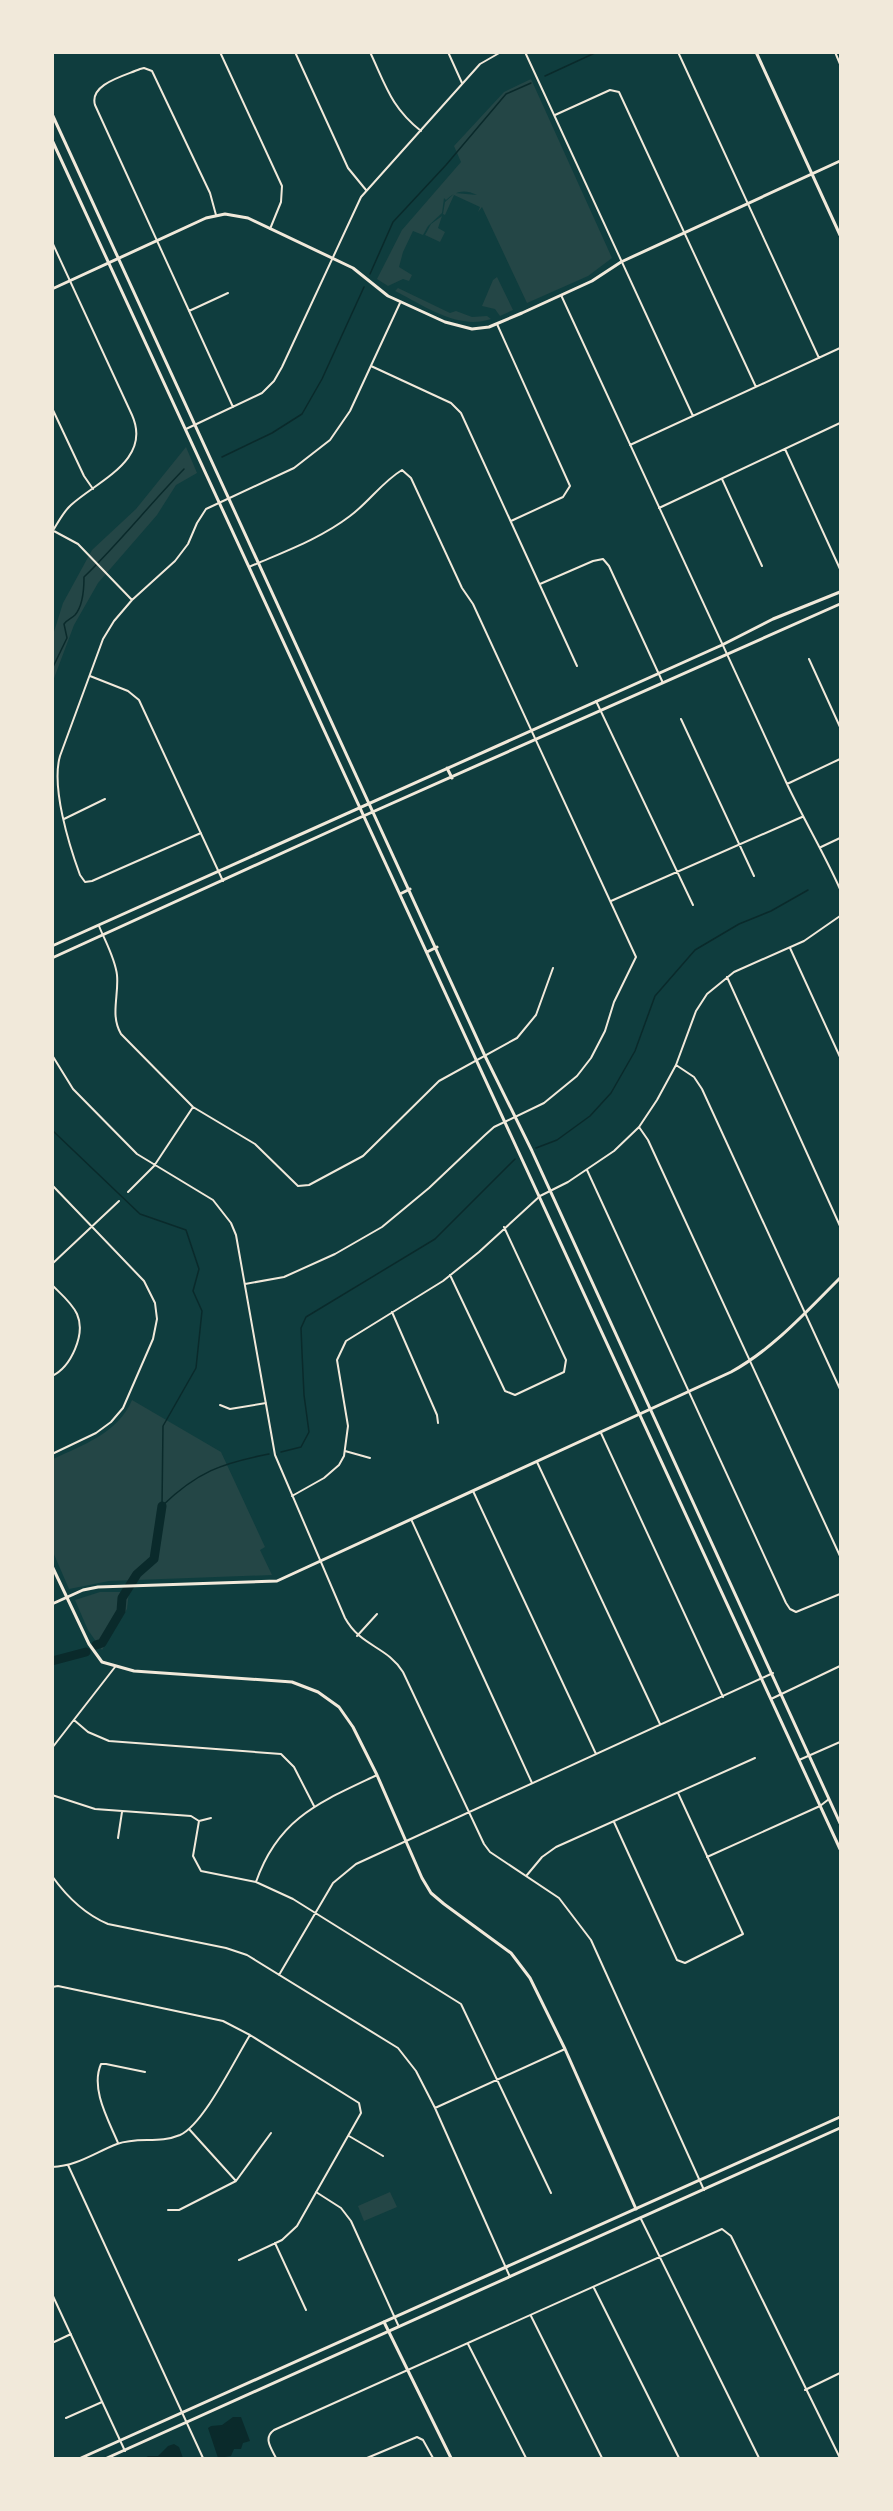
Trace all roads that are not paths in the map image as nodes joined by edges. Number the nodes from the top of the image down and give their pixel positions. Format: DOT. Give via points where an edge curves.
graph roads {
  1 [pos="220,52"];
  2 [pos="295,52"];
  3 [pos="370,52"];
  4 [pos="448,52"];
  5 [pos="501,52"];
  6 [pos="525,52"];
  7 [pos="678,52"];
  8 [pos="756,52"];
  9 [pos="835,52"];
  10 [pos="840,64"];
  11 [pos="462,83"];
  12 [pos="52,114"];
  13 [pos="554,116"];
  14 [pos="422,131"];
  15 [pos="52,141"];
  16 [pos="840,161"];
  17 [pos="812,174"];
  18 [pos="366,190"];
  19 [pos="748,203"];
  20 [pos="216,215"];
  21 [pos="270,229"];
  22 [pos="685,232"];
  23 [pos="840,235"];
  24 [pos="156,241"];
  25 [pos="52,242"];
  26 [pos="118,258"];
  27 [pos="333,258"];
  28 [pos="621,262"];
  29 [pos="108,263"];
  30 [pos="70,281"];
  31 [pos="52,289"];
  32 [pos="228,293"];
  33 [pos="561,296"];
  34 [pos="401,302"];
  35 [pos="189,311"];
  36 [pos="497,324"];
  37 [pos="840,348"];
  38 [pos="819,358"];
  39 [pos="371,366"];
  40 [pos="756,387"];
  41 [pos="233,407"];
  42 [pos="52,408"];
  43 [pos="693,416"];
  44 [pos="840,423"];
  45 [pos="195,425"];
  46 [pos="186,429"];
  47 [pos="630,446"];
  48 [pos="785,449"];
  49 [pos="722,478"];
  50 [pos="93,489"];
  51 [pos="229,498"];
  52 [pos="219,502"];
  53 [pos="659,508"];
  54 [pos="511,521"];
  55 [pos="53,531"];
  56 [pos="259,563"];
  57 [pos="762,566"];
  58 [pos="249,567"];
  59 [pos="840,569"];
  60 [pos="540,584"];
  61 [pos="840,592"];
  62 [pos="132,600"];
  63 [pos="840,604"];
  64 [pos="722,645"];
  65 [pos="728,654"];
  66 [pos="809,659"];
  67 [pos="305,663"];
  68 [pos="578,666"];
  69 [pos="295,667"];
  70 [pos="658,674"];
  71 [pos="90,676"];
  72 [pos="663,683"];
  73 [pos="596,701"];
  74 [pos="601,711"];
  75 [pos="681,719"];
  76 [pos="334,727"];
  77 [pos="840,727"];
  78 [pos="532,730"];
  79 [pos="324,731"];
  80 [pos="537,739"];
  81 [pos="840,759"];
  82 [pos="447,768"];
  83 [pos="452,778"];
  84 [pos="787,784"];
  85 [pos="105,799"];
  86 [pos="370,802"];
  87 [pos="359,807"];
  88 [pos="374,812"];
  89 [pos="364,816"];
  90 [pos="802,817"];
  91 [pos="64,819"];
  92 [pos="201,833"];
  93 [pos="840,838"];
  94 [pos="286,840"];
  95 [pos="740,844"];
  96 [pos="821,847"];
  97 [pos="290,850"];
  98 [pos="218,871"];
  99 [pos="676,872"];
  100 [pos="754,876"];
  101 [pos="223,881"];
  102 [pos="410,889"];
  103 [pos="840,889"];
  104 [pos="399,894"];
  105 [pos="611,902"];
  106 [pos="693,905"];
  107 [pos="840,916"];
  108 [pos="98,926"];
  109 [pos="103,936"];
  110 [pos="52,946"];
  111 [pos="437,947"];
  112 [pos="790,947"];
  113 [pos="427,952"];
  114 [pos="52,958"];
  115 [pos="553,968"];
  116 [pos="727,977"];
  117 [pos="461,1000"];
  118 [pos="451,1005"];
  119 [pos="52,1055"];
  120 [pos="485,1056"];
  121 [pos="840,1057"];
  122 [pos="476,1059"];
  123 [pos="676,1065"];
  124 [pos="193,1107"];
  125 [pos="516,1118"];
  126 [pos="506,1122"];
  127 [pos="639,1127"];
  128 [pos="154,1166"];
  129 [pos="587,1170"];
  130 [pos="52,1185"];
  131 [pos="550,1191"];
  132 [pos="128,1192"];
  133 [pos="540,1196"];
  134 [pos="119,1201"];
  135 [pos="840,1226"];
  136 [pos="93,1227"];
  137 [pos="504,1227"];
  138 [pos="52,1264"];
  139 [pos="450,1275"];
  140 [pos="840,1278"];
  141 [pos="245,1284"];
  142 [pos="52,1285"];
  143 [pos="392,1312"];
  144 [pos="804,1314"];
  145 [pos="749,1361"];
  146 [pos="52,1376"];
  147 [pos="840,1389"];
  148 [pos="688,1393"];
  149 [pos="266,1403"];
  150 [pos="220,1405"];
  151 [pos="651,1410"];
  152 [pos="641,1414"];
  153 [pos="438,1423"];
  154 [pos="601,1433"];
  155 [pos="345,1451"];
  156 [pos="52,1454"];
  157 [pos="370,1458"];
  158 [pos="537,1462"];
  159 [pos="473,1491"];
  160 [pos="292,1496"];
  161 [pos="411,1519"];
  162 [pos="840,1556"];
  163 [pos="320,1561"];
  164 [pos="52,1566"];
  165 [pos="840,1594"];
  166 [pos="67,1598"];
  167 [pos="52,1604"];
  168 [pos="376,1614"];
  169 [pos="357,1636"];
  170 [pos="840,1666"];
  171 [pos="115,1667"];
  172 [pos="773,1673"];
  173 [pos="762,1679"];
  174 [pos="782,1693"];
  175 [pos="723,1697"];
  176 [pos="771,1699"];
  177 [pos="74,1720"];
  178 [pos="660,1724"];
  179 [pos="840,1742"];
  180 [pos="52,1748"];
  181 [pos="596,1754"];
  182 [pos="810,1756"];
  183 [pos="755,1758"];
  184 [pos="800,1760"];
  185 [pos="377,1775"];
  186 [pos="532,1783"];
  187 [pos="678,1793"];
  188 [pos="52,1795"];
  189 [pos="829,1798"];
  190 [pos="314,1806"];
  191 [pos="820,1806"];
  192 [pos="122,1812"];
  193 [pos="469,1814"];
  194 [pos="211,1818"];
  195 [pos="199,1821"];
  196 [pos="614,1822"];
  197 [pos="840,1823"];
  198 [pos="118,1838"];
  199 [pos="406,1841"];
  200 [pos="840,1849"];
  201 [pos="707,1857"];
  202 [pos="527,1875"];
  203 [pos="52,1876"];
  204 [pos="256,1882"];
  205 [pos="315,1912"];
  206 [pos="279,1975"];
  207 [pos="52,1987"];
  208 [pos="250,2035"];
  209 [pos="565,2049"];
  210 [pos="146,2072"];
  211 [pos="498,2080"];
  212 [pos="435,2109"];
  213 [pos="840,2117"];
  214 [pos="840,2128"];
  215 [pos="189,2129"];
  216 [pos="271,2133"];
  217 [pos="349,2136"];
  218 [pos="118,2143"];
  219 [pos="764,2152"];
  220 [pos="383,2156"];
  221 [pos="768,2161"];
  222 [pos="69,2165"];
  223 [pos="52,2167"];
  224 [pos="700,2180"];
  225 [pos="236,2181"];
  226 [pos="704,2190"];
  227 [pos="316,2192"];
  228 [pos="551,2193"];
  229 [pos="636,2209"];
  230 [pos="168,2210"];
  231 [pos="641,2218"];
  232 [pos="275,2243"];
  233 [pos="659,2258"];
  234 [pos="240,2260"];
  235 [pos="505,2267"];
  236 [pos="510,2277"];
  237 [pos="594,2288"];
  238 [pos="52,2294"];
  239 [pos="306,2310"];
  240 [pos="531,2316"];
  241 [pos="394,2317"];
  242 [pos="384,2322"];
  243 [pos="399,2327"];
  244 [pos="388,2332"];
  245 [pos="71,2334"];
  246 [pos="52,2343"];
  247 [pos="468,2344"];
  248 [pos="408,2370"];
  249 [pos="840,2373"];
  250 [pos="805,2390"];
  251 [pos="102,2402"];
  252 [pos="181,2413"];
  253 [pos="66,2418"];
  254 [pos="186,2424"];
  255 [pos="120,2441"];
  256 [pos="125,2451"];
  257 [pos="840,2456"];
  258 [pos="81,2458"];
  259 [pos="107,2458"];
  260 [pos="203,2458"];
  261 [pos="276,2458"];
  262 [pos="367,2458"];
  263 [pos="433,2458"];
  264 [pos="452,2458"];
  265 [pos="526,2458"];
  266 [pos="602,2458"];
  267 [pos="679,2458"];
  268 [pos="759,2458"];
  1 -- 21 [label="street" via="282,186 281,202"];
  2 -- 18 [label="street" via="348,168"];
  3 -- 14 [label="street" via="392,101"];
  4 -- 11 [label="street"];
  5 -- 11 [label="street" via="480,64"];
  6 -- 13 [label="street"];
  7 -- 19 [label="street"];
  8 -- 17 [label="main road"];
  9 -- 10 [label="street"];
  11 -- 14 [label="street"];
  12 -- 26 [label="main road"];
  13 -- 22 [label="street" via="610,90 619,92"];
  13 -- 28 [label="street"];
  14 -- 18 [label="street"];
  15 -- 29 [label="main road"];
  16 -- 17 [label="main road"];
  17 -- 19 [label="main road"];
  17 -- 23 [label="main road"];
  18 -- 27 [label="street"];
  19 -- 22 [label="main road"];
  19 -- 38 [label="street"];
  20 -- 21 [label="main road" via="241,216"];
  20 -- 24 [label="main road"];
  20 -- 24 [label="street" via="210,193 152,71 140,69 98,88 94,96"];
  21 -- 27 [label="main road"];
  22 -- 28 [label="main road"];
  22 -- 40 [label="street"];
  24 -- 26 [label="main road"];
  24 -- 35 [label="street"];
  25 -- 30 [label="street"];
  26 -- 29 [label="main road"];
  26 -- 45 [label="main road"];
  27 -- 34 [label="main road"];
  27 -- 41 [label="street" via="274,381 262,393"];
  28 -- 33 [label="main road"];
  28 -- 43 [label="street"];
  29 -- 30 [label="main road"];
  29 -- 46 [label="main road"];
  30 -- 31 [label="main road"];
  30 -- 50 [label="street" via="138,436 132,454"];
  32 -- 35 [label="street"];
  33 -- 36 [label="main road"];
  33 -- 47 [label="street"];
  34 -- 36 [label="main road" via="464,328"];
  34 -- 39 [label="street"];
  35 -- 41 [label="street"];
  36 -- 54 [label="street" via="570,486 563,497"];
  37 -- 38 [label="street"];
  38 -- 40 [label="street"];
  39 -- 51 [label="street" via="350,411 322,446 294,468"];
  39 -- 54 [label="street" via="456,407"];
  40 -- 43 [label="street"];
  41 -- 45 [label="street"];
  42 -- 50 [label="street"];
  43 -- 47 [label="street"];
  44 -- 48 [label="street"];
  45 -- 46 [label="street"];
  45 -- 51 [label="main road"];
  46 -- 52 [label="main road"];
  47 -- 53 [label="street"];
  48 -- 49 [label="street"];
  48 -- 59 [label="street"];
  49 -- 53 [label="street"];
  49 -- 57 [label="street"];
  50 -- 55 [label="street" via="71,505"];
  51 -- 52 [label="street"];
  51 -- 56 [label="main road"];
  52 -- 58 [label="main road"];
  52 -- 62 [label="street" via="202,515 175,561"];
  53 -- 64 [label="street"];
  54 -- 60 [label="street"];
  55 -- 62 [label="street" via="73,540"];
  56 -- 58 [label="street"];
  56 -- 67 [label="main road"];
  56 -- 78 [label="street" via="334,527 402,470 414,482"];
  58 -- 69 [label="main road"];
  60 -- 68 [label="street"];
  60 -- 70 [label="street" via="603,559"];
  61 -- 64 [label="main road" via="772,619"];
  62 -- 71 [label="street" via="108,630"];
  63 -- 65 [label="main road"];
  64 -- 65 [label="street"];
  64 -- 70 [label="main road"];
  65 -- 72 [label="main road"];
  65 -- 84 [label="street"];
  66 -- 77 [label="street"];
  67 -- 69 [label="main road"];
  67 -- 76 [label="main road"];
  69 -- 79 [label="main road"];
  70 -- 72 [label="street"];
  70 -- 73 [label="main road"];
  71 -- 91 [label="street" via="57,766"];
  71 -- 92 [label="street" via="128,691 139,700"];
  72 -- 74 [label="main road"];
  73 -- 74 [label="street"];
  73 -- 78 [label="main road"];
  74 -- 80 [label="main road"];
  74 -- 99 [label="street"];
  75 -- 95 [label="street"];
  76 -- 79 [label="main road"];
  76 -- 86 [label="main road"];
  78 -- 80 [label="street"];
  78 -- 82 [label="main road"];
  79 -- 87 [label="main road"];
  80 -- 83 [label="main road"];
  80 -- 105 [label="street"];
  81 -- 84 [label="street"];
  82 -- 83 [label="main road"];
  82 -- 86 [label="main road"];
  83 -- 88 [label="main road"];
  84 -- 90 [label="street"];
  85 -- 91 [label="street"];
  86 -- 87 [label="main road"];
  86 -- 88 [label="main road"];
  87 -- 89 [label="main road"];
  87 -- 94 [label="main road"];
  88 -- 89 [label="main road"];
  88 -- 102 [label="main road"];
  89 -- 97 [label="main road"];
  89 -- 104 [label="main road"];
  90 -- 95 [label="street"];
  90 -- 96 [label="street"];
  91 -- 92 [label="street" via="85,882"];
  92 -- 98 [label="street"];
  93 -- 96 [label="street"];
  94 -- 97 [label="main road"];
  94 -- 98 [label="main road"];
  95 -- 99 [label="street"];
  95 -- 100 [label="street"];
  96 -- 103 [label="street"];
  97 -- 101 [label="main road"];
  98 -- 101 [label="street"];
  98 -- 108 [label="main road"];
  99 -- 105 [label="street"];
  99 -- 106 [label="street"];
  101 -- 109 [label="main road"];
  102 -- 104 [label="main road"];
  102 -- 111 [label="main road"];
  104 -- 113 [label="main road"];
  105 -- 125 [label="street" via="636,960 614,1002 605,1031 577,1076 555,1096"];
  107 -- 112 [label="street"];
  108 -- 109 [label="street"];
  108 -- 110 [label="main road"];
  109 -- 114 [label="main road"];
  109 -- 124 [label="street" via="116,969 118,1028 138,1054"];
  111 -- 113 [label="main road"];
  111 -- 117 [label="main road"];
  112 -- 116 [label="street"];
  112 -- 121 [label="street"];
  113 -- 118 [label="main road"];
  115 -- 120 [label="street" via="531,1023 517,1038"];
  116 -- 123 [label="street" via="707,994 696,1011"];
  116 -- 135 [label="street"];
  117 -- 118 [label="main road"];
  117 -- 120 [label="main road"];
  118 -- 122 [label="main road"];
  119 -- 128 [label="street" via="73,1089 137,1154"];
  120 -- 122 [label="street"];
  120 -- 125 [label="main road"];
  122 -- 124 [label="street" via="439,1081 363,1156 309,1185 291,1181 255,1144"];
  122 -- 126 [label="main road"];
  123 -- 127 [label="street"];
  123 -- 144 [label="street" via="694,1077 702,1089"];
  124 -- 128 [label="street"];
  125 -- 126 [label="street"];
  125 -- 131 [label="main road"];
  126 -- 133 [label="main road"];
  126 -- 141 [label="street" via="485,1135 382,1227 284,1277"];
  127 -- 129 [label="street"];
  127 -- 145 [label="street"];
  128 -- 132 [label="street"];
  128 -- 141 [label="street" via="223,1210 236,1235"];
  129 -- 131 [label="street"];
  129 -- 148 [label="street"];
  130 -- 136 [label="street"];
  131 -- 133 [label="street"];
  131 -- 151 [label="main road"];
  133 -- 137 [label="street"];
  133 -- 152 [label="main road"];
  134 -- 136 [label="street"];
  136 -- 138 [label="street"];
  136 -- 156 [label="street" via="144,1281 155,1303 156,1326 123,1408 96,1433"];
  137 -- 139 [label="street"];
  137 -- 139 [label="street" via="566,1360 564,1372 515,1395 505,1391"];
  139 -- 143 [label="street"];
  140 -- 144 [label="main road"];
  141 -- 149 [label="street"];
  142 -- 146 [label="street" via="70,1304 79,1320 79,1331 66,1366"];
  143 -- 153 [label="street"];
  143 -- 155 [label="street" via="346,1341 338,1353 348,1426"];
  144 -- 145 [label="main road"];
  144 -- 147 [label="street"];
  145 -- 148 [label="main road"];
  145 -- 162 [label="street"];
  148 -- 151 [label="main road"];
  148 -- 165 [label="street" via="790,1609 796,1612"];
  149 -- 150 [label="street" via="230,1409"];
  149 -- 160 [label="street" via="275,1455"];
  151 -- 152 [label="main road"];
  151 -- 172 [label="main road"];
  152 -- 154 [label="main road"];
  152 -- 173 [label="main road"];
  154 -- 158 [label="main road"];
  154 -- 175 [label="street"];
  155 -- 157 [label="street"];
  155 -- 160 [label="street" via="332,1472"];
  158 -- 159 [label="main road"];
  158 -- 178 [label="street"];
  159 -- 161 [label="main road"];
  159 -- 181 [label="street"];
  160 -- 163 [label="street"];
  161 -- 163 [label="main road"];
  161 -- 186 [label="street"];
  163 -- 166 [label="main road" via="266,1583 98,1587"];
  163 -- 169 [label="street"];
  164 -- 166 [label="main road"];
  166 -- 167 [label="main road"];
  166 -- 171 [label="main road" via="95,1654"];
  168 -- 169 [label="street"];
  169 -- 193 [label="street" via="397,1662"];
  170 -- 174 [label="street"];
  171 -- 177 [label="street"];
  171 -- 185 [label="main road" via="306,1686 339,1707"];
  172 -- 173 [label="street"];
  172 -- 174 [label="main road"];
  173 -- 175 [label="street"];
  173 -- 176 [label="main road"];
  174 -- 176 [label="street"];
  174 -- 182 [label="main road"];
  175 -- 178 [label="street"];
  176 -- 184 [label="main road"];
  177 -- 180 [label="street"];
  177 -- 190 [label="street" via="88,1732 109,1741 281,1754 294,1767"];
  178 -- 181 [label="street"];
  179 -- 182 [label="street"];
  181 -- 186 [label="street"];
  182 -- 184 [label="street"];
  182 -- 189 [label="main road"];
  183 -- 187 [label="street"];
  184 -- 191 [label="main road"];
  185 -- 190 [label="street"];
  185 -- 199 [label="main road"];
  186 -- 193 [label="street"];
  187 -- 196 [label="street"];
  187 -- 201 [label="street"];
  188 -- 192 [label="street" via="95,1809"];
  189 -- 191 [label="street"];
  189 -- 197 [label="main road"];
  190 -- 204 [label="street" via="282,1835"];
  191 -- 200 [label="main road"];
  191 -- 201 [label="street"];
  192 -- 195 [label="street" via="191,1816"];
  192 -- 198 [label="street"];
  193 -- 199 [label="street"];
  193 -- 202 [label="street" via="490,1852"];
  194 -- 195 [label="street"];
  195 -- 204 [label="street" via="193,1856 197,1867"];
  196 -- 201 [label="street" via="681,1963 743,1934"];
  196 -- 202 [label="street" via="548,1851"];
  199 -- 205 [label="street" via="344,1871"];
  199 -- 209 [label="main road" via="431,1893 521,1965"];
  202 -- 224 [label="street" via="559,1898 591,1940"];
  203 -- 206 [label="street" via="96,1920 226,1948 247,1955"];
  204 -- 205 [label="street"];
  205 -- 206 [label="street"];
  205 -- 211 [label="street" via="460,2004"];
  206 -- 212 [label="street" via="391,2042 416,2071"];
  207 -- 208 [label="street" via="212,2018"];
  208 -- 215 [label="street" via="204,2112"];
  208 -- 217 [label="street" via="355,2098 362,2107 361,2114"];
  209 -- 211 [label="street"];
  209 -- 229 [label="main road"];
  210 -- 218 [label="street" via="106,2064 99,2067 103,2107"];
  211 -- 212 [label="street"];
  211 -- 228 [label="street"];
  212 -- 235 [label="street"];
  213 -- 219 [label="main road"];
  214 -- 221 [label="main road"];
  215 -- 218 [label="street" via="164,2139"];
  215 -- 225 [label="street"];
  216 -- 225 [label="street"];
  217 -- 220 [label="street"];
  217 -- 227 [label="street"];
  218 -- 222 [label="street"];
  219 -- 221 [label="main road"];
  219 -- 224 [label="main road"];
  221 -- 226 [label="main road"];
  222 -- 223 [label="street"];
  222 -- 252 [label="street"];
  224 -- 226 [label="street"];
  224 -- 229 [label="main road"];
  225 -- 230 [label="street" via="179,2210"];
  226 -- 231 [label="main road"];
  227 -- 232 [label="street" via="297,2226"];
  227 -- 241 [label="street" via="341,2208 351,2221"];
  229 -- 231 [label="main road"];
  229 -- 235 [label="main road"];
  231 -- 233 [label="street"];
  231 -- 236 [label="main road"];
  232 -- 234 [label="street"];
  232 -- 239 [label="street"];
  233 -- 237 [label="street"];
  233 -- 250 [label="street" via="722,2229 730,2236"];
  233 -- 268 [label="street"];
  235 -- 236 [label="street"];
  235 -- 241 [label="main road"];
  236 -- 243 [label="main road"];
  237 -- 240 [label="street"];
  237 -- 267 [label="street"];
  238 -- 245 [label="street"];
  240 -- 247 [label="street"];
  240 -- 266 [label="street"];
  241 -- 242 [label="main road"];
  241 -- 243 [label="street"];
  242 -- 244 [label="main road"];
  242 -- 252 [label="main road"];
  243 -- 244 [label="main road"];
  244 -- 248 [label="main road"];
  244 -- 254 [label="main road"];
  245 -- 246 [label="street"];
  245 -- 251 [label="street"];
  247 -- 248 [label="street"];
  247 -- 265 [label="street"];
  248 -- 261 [label="street" via="274,2430 268,2436"];
  248 -- 264 [label="main road"];
  249 -- 250 [label="street"];
  250 -- 257 [label="street"];
  251 -- 253 [label="street"];
  251 -- 255 [label="street"];
  252 -- 254 [label="street"];
  252 -- 255 [label="main road"];
  254 -- 256 [label="main road"];
  254 -- 260 [label="street"];
  255 -- 256 [label="street"];
  255 -- 258 [label="main road"];
  256 -- 259 [label="main road"];
  262 -- 263 [label="street" via="419,2437"];
}
